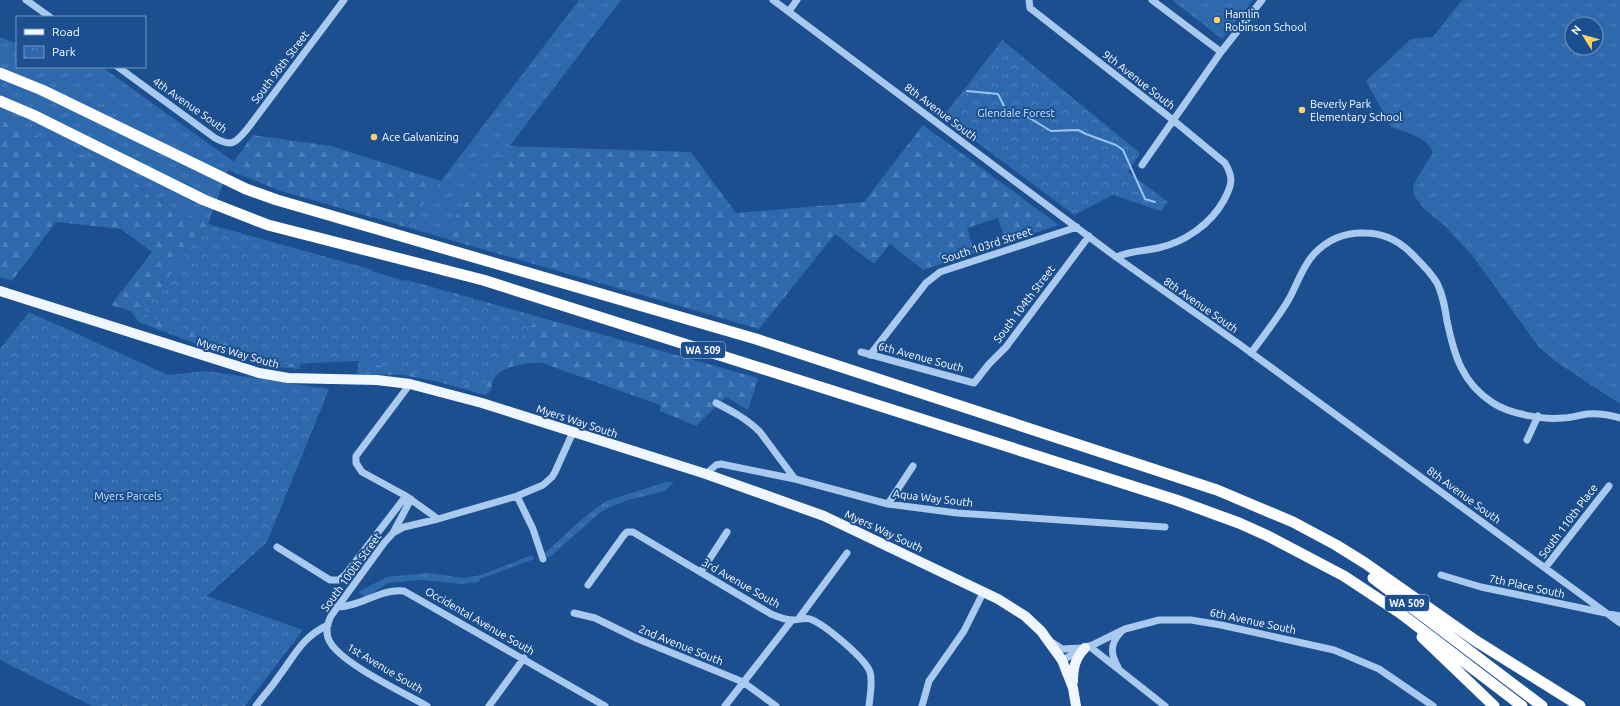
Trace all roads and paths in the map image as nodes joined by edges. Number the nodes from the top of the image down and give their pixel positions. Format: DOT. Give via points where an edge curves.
graph roads {
  1 [pos="26,0"];
  2 [pos="344,0"];
  3 [pos="773,0"];
  4 [pos="797,0"];
  5 [pos="1152,0"];
  6 [pos="1262,0"];
  7 [pos="1029,1"];
  8 [pos="789,11"];
  9 [pos="49,16"];
  10 [pos="1221,52"];
  11 [pos="119,68"];
  12 [pos="0,73"];
  13 [pos="0,101"];
  14 [pos="1173,120"];
  15 [pos="231,143"];
  16 [pos="1142,165"];
  17 [pos="1076,227"];
  18 [pos="1089,236"];
  19 [pos="1116,257"];
  20 [pos="0,291"];
  21 [pos="861,352"];
  22 [pos="1251,353"];
  23 [pos="870,355"];
  24 [pos="974,383"];
  25 [pos="410,384"];
  26 [pos="716,403"];
  27 [pos="1538,416"];
  28 [pos="1620,418"];
  29 [pos="573,432"];
  30 [pos="1527,440"];
  31 [pos="913,466"];
  32 [pos="706,474"];
  33 [pos="795,479"];
  34 [pos="1609,486"];
  35 [pos="517,496"];
  36 [pos="409,498"];
  37 [pos="888,504"];
  38 [pos="1264,511"];
  39 [pos="438,519"];
  40 [pos="1165,527"];
  41 [pos="727,532"];
  42 [pos="393,533"];
  43 [pos="277,547"];
  44 [pos="847,553"];
  45 [pos="543,559"];
  46 [pos="1545,568"];
  47 [pos="701,572"];
  48 [pos="1441,575"];
  49 [pos="588,585"];
  50 [pos="983,592"];
  51 [pos="337,607"];
  52 [pos="574,613"];
  53 [pos="1400,613"];
  54 [pos="1608,615"];
  55 [pos="1620,616"];
  56 [pos="796,619"];
  57 [pos="1620,623"];
  58 [pos="328,625"];
  59 [pos="1125,628"];
  60 [pos="1045,636"];
  61 [pos="1087,647"];
  62 [pos="524,658"];
  63 [pos="1062,660"];
  64 [pos="1121,672"];
  65 [pos="743,682"];
  66 [pos="1073,688"];
  67 [pos="256,706"];
  68 [pos="427,706"];
  69 [pos="489,706"];
  70 [pos="605,706"];
  71 [pos="725,706"];
  72 [pos="776,706"];
  73 [pos="870,706"];
  74 [pos="922,706"];
  75 [pos="1076,706"];
  76 [pos="1165,706"];
  77 [pos="1433,706"];
  78 [pos="1494,706"];
  79 [pos="1522,706"];
  80 [pos="1542,706"];
  81 [pos="1580,706"];
  1 -- 9 [label="street"];
  2 -- 15 [label="street, South 96th Street" via="248,128 238,140"];
  3 -- 8 [label="street, 8th Avenue South"];
  4 -- 8 [label="street"];
  5 -- 10 [label="street"];
  6 -- 10 [label="street"];
  7 -- 14 [label="street, 9th Avenue South" via="1030,8"];
  8 -- 17 [label="street, 8th Avenue South"];
  10 -- 14 [label="street"];
  11 -- 15 [label="street, 4th Avenue South" via="215,138"];
  12 -- 38 [label="highway, WA 509" via="42,90 246,189 756,339 1176,476 1217,490"];
  13 -- 53 [label="highway, WA 509" via="204,200 255,220 483,280 1176,500 1239,523 1321,563"];
  14 -- 16 [label="street"];
  14 -- 19 [label="street, 9th Avenue South" via="1225,163 1232,180 1230,189 1213,215 1196,231 1159,247 1128,252"];
  17 -- 18 [label="street, 8th Avenue South"];
  17 -- 23 [label="street, South 103rd Street" via="940,272 926,283"];
  18 -- 19 [label="street, 8th Avenue South"];
  18 -- 24 [label="street, South 104th Street" via="1006,346"];
  19 -- 22 [label="street, 8th Avenue South"];
  20 -- 25 [label="main road, Myers Way South" via="259,374 288,378 377,380"];
  21 -- 23 [label="street, 6th Avenue South"];
  22 -- 27 [label="street" via="1279,315 1302,270 1322,246 1341,235 1373,233 1390,238 1405,248 1430,272 1443,298 1455,357 1472,383 1492,402 1503,408"];
  22 -- 46 [label="street, 8th Avenue South"];
  23 -- 24 [label="street, 6th Avenue South"];
  25 -- 29 [label="main road, Myers Way South"];
  25 -- 36 [label="street" via="356,456 356,463 362,472"];
  26 -- 33 [label="street" via="757,428"];
  27 -- 28 [label="street" via="1557,419 1588,414"];
  27 -- 30 [label="street"];
  29 -- 32 [label="main road, Myers Way South"];
  29 -- 35 [label="street" via="552,477"];
  31 -- 37 [label="street"];
  32 -- 33 [label="street, Aqua Way South" via="721,464"];
  32 -- 50 [label="main road, Myers Way South" via="824,516"];
  33 -- 37 [label="street, Aqua Way South"];
  34 -- 46 [label="street, South 110th Place"];
  35 -- 39 [label="street"];
  35 -- 45 [label="street" via="533,529"];
  36 -- 39 [label="street"];
  36 -- 42 [label="street, South 100th Street"];
  36 -- 43 [label="street, South 100th Street" via="339,580 330,580"];
  37 -- 40 [label="street, Aqua Way South" via="957,513"];
  38 -- 80 [label="highway, WA 509" via="1338,553"];
  38 -- 81 [label="highway" via="1293,522 1336,545 1476,641"];
  39 -- 42 [label="street, South 100th Street" via="404,527"];
  41 -- 47 [label="street"];
  42 -- 51 [label="street, South 100th Street"];
  44 -- 56 [label="street"];
  46 -- 54 [label="street, 8th Avenue South"];
  47 -- 49 [label="street, 3rd Avenue South" via="633,532 627,532"];
  47 -- 56 [label="street, 3rd Avenue South" via="772,614 781,618"];
  48 -- 54 [label="street, 7th Place South" via="1481,587"];
  50 -- 60 [label="main road, Myers Way South" via="1017,611"];
  50 -- 74 [label="street" via="964,631 929,681"];
  51 -- 58 [label="street, South 100th Street"];
  51 -- 62 [label="street, Occidental Avenue South" via="355,604 386,591 404,591"];
  52 -- 65 [label="street, 2nd Avenue South" via="595,618 638,639"];
  53 -- 78 [label="highway" via="1428,644"];
  53 -- 79 [label="highway, WA 509"];
  54 -- 55 [label="street"];
  54 -- 57 [label="street, 8th Avenue South"];
  56 -- 65 [label="street"];
  56 -- 73 [label="street, 3rd Avenue South" via="818,623 862,659 871,676"];
  58 -- 67 [label="street" via="315,631 300,646"];
  58 -- 68 [label="street, 1st Avenue South" via="329,642 343,657"];
  59 -- 61 [label="street, 6th Avenue South"];
  59 -- 64 [label="street" via="1116,637 1112,650 1115,663"];
  59 -- 77 [label="street, 6th Avenue South" via="1159,620 1183,619 1313,645 1351,656 1379,669"];
  60 -- 61 [label="street" via="1062,649"];
  60 -- 63 [label="main road, Myers Way South"];
  61 -- 63 [label="street, 6th Avenue South"];
  61 -- 64 [label="street"];
  61 -- 66 [label="main road" via="1079,653 1075,663"];
  62 -- 69 [label="street"];
  62 -- 70 [label="street, Occidental Avenue South"];
  63 -- 66 [label="main road, Myers Way South"];
  64 -- 76 [label="street"];
  65 -- 71 [label="street"];
  65 -- 72 [label="street, 2nd Avenue South"];
  66 -- 75 [label="main road, Myers Way South"];
}
